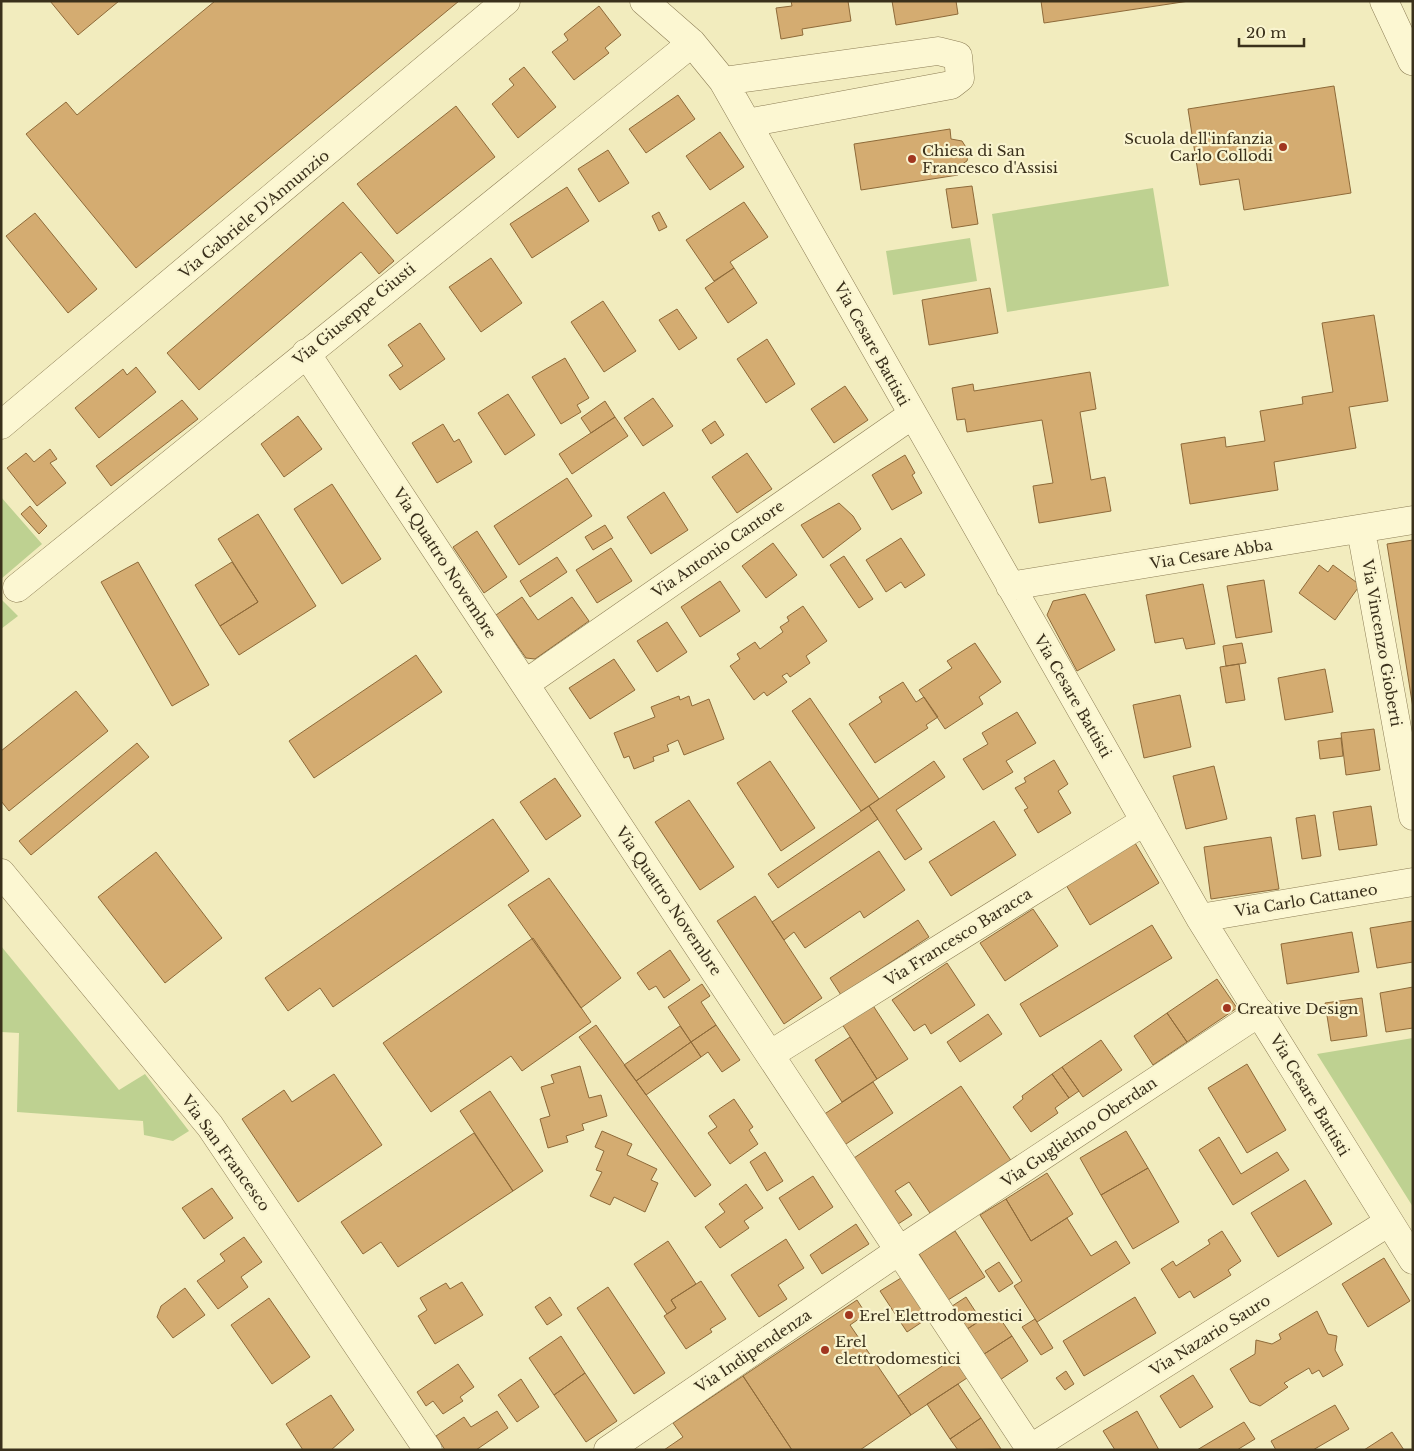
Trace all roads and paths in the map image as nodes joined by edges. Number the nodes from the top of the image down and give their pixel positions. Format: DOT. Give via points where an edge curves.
graph roads {
  1 [pos="506,1"];
  2 [pos="644,1"];
  3 [pos="1384,1"];
  4 [pos="692,43"];
  5 [pos="1412,61"];
  6 [pos="724,81"];
  7 [pos="747,123"];
  8 [pos="306,353"];
  9 [pos="912,415"];
  10 [pos="1,425"];
  11 [pos="1413,520"];
  12 [pos="1361,530"];
  13 [pos="1010,586"];
  14 [pos="17,588"];
  15 [pos="525,684"];
  16 [pos="1413,816"];
  17 [pos="1145,821"];
  18 [pos="1,873"];
  19 [pos="1413,882"];
  20 [pos="1200,918"];
  21 [pos="1260,1012"];
  22 [pos="771,1054"];
  23 [pos="1389,1222"];
  24 [pos="898,1252"];
  25 [pos="1413,1260"];
  26 [pos="1030,1449"];
  27 [pos="428,1450"];
  28 [pos="608,1450"];
  1 -- 10 [label="street, Via Gabriele D'Annunzio"];
  2 -- 4 [label="street, Via Cesare Battisti"];
  3 -- 5 [label="street"];
  4 -- 6 [label="street, Via Cesare Battisti"];
  4 -- 8 [label="street, Via Giuseppe Giusti"];
  6 -- 7 [label="street, Via Cesare Battisti"];
  6 -- 7 [label="street" via="938,51 958,56 960,78 951,85"];
  7 -- 9 [label="street, Via Cesare Battisti"];
  8 -- 14 [label="street, Via Giuseppe Giusti"];
  8 -- 15 [label="street, Via Quattro Novembre"];
  9 -- 13 [label="street, Via Cesare Battisti"];
  9 -- 15 [label="street, Via Antonio Cantore"];
  11 -- 12 [label="street, Via Cesare Abba"];
  12 -- 13 [label="street, Via Cesare Abba"];
  12 -- 16 [label="street, Via Vincenzo Gioberti"];
  13 -- 17 [label="street, Via Cesare Battisti"];
  15 -- 22 [label="street, Via Quattro Novembre"];
  17 -- 20 [label="street, Via Cesare Battisti"];
  17 -- 22 [label="street, Via Francesco Baracca"];
  18 -- 27 [label="street, Via San Francesco" via="210,1126"];
  19 -- 20 [label="street, Via Carlo Cattaneo"];
  20 -- 21 [label="street, Via Cesare Battisti"];
  21 -- 23 [label="street, Via Cesare Battisti"];
  21 -- 24 [label="street, Via Guglielmo Oberdan"];
  22 -- 24 [label="street, Via Quattro Novembre"];
  23 -- 25 [label="street, Via Cesare Battisti"];
  23 -- 26 [label="street, Via Nazario Sauro"];
  24 -- 26 [label="street, Via Quattro Novembre"];
  24 -- 28 [label="street, Via Indipendenza"];
}
